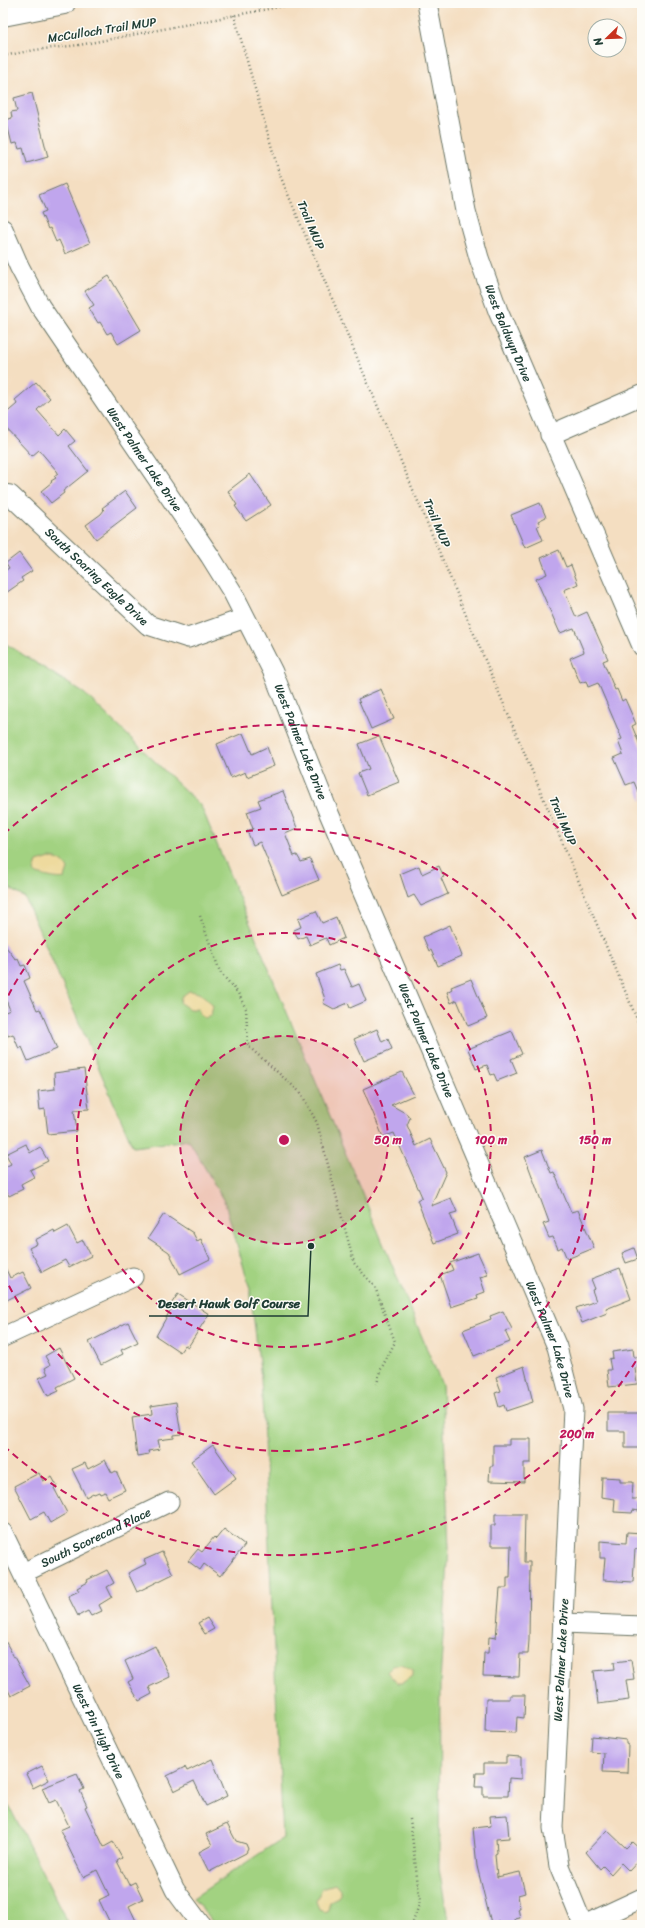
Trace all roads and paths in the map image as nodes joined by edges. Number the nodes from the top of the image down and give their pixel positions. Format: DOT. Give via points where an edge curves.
graph roads {
  1 [pos="64,3"];
  2 [pos="299,3"];
  3 [pos="427,3"];
  4 [pos="3,15"];
  5 [pos="234,15"];
  6 [pos="3,56"];
  7 [pos="4,236"];
  8 [pos="642,395"];
  9 [pos="550,435"];
  10 [pos="3,494"];
  11 [pos="245,618"];
  12 [pos="642,646"];
  13 [pos="200,916"];
  14 [pos="642,1031"];
  15 [pos="134,1277"];
  16 [pos="3,1337"];
  17 [pos="377,1384"];
  18 [pos="169,1502"];
  19 [pos="3,1533"];
  20 [pos="23,1573"];
  21 [pos="563,1623"];
  22 [pos="642,1626"];
  23 [pos="410,1819"];
  24 [pos="642,1898"];
  25 [pos="201,1925"];
  26 [pos="412,1925"];
  27 [pos="584,1925"];
  1 -- 4 [label="main road"];
  2 -- 5 [label="path, McCulloch Trail MUP"];
  3 -- 9 [label="street, West Baldwyn Drive" via="473,236 498,311"];
  5 -- 6 [label="path, McCulloch Trail MUP" via="79,45"];
  5 -- 14 [label="path, Trail MUP" via="279,173"];
  7 -- 11 [label="street, West Palmer Lake Drive" via="28,285 54,329 210,556"];
  8 -- 9 [label="street"];
  9 -- 12 [label="street, West Baldwyn Drive"];
  10 -- 11 [label="street, South Soaring Eagle Drive" via="10,495 148,625 188,638"];
  11 -- 21 [label="street, West Palmer Lake Drive" via="273,672 328,811 557,1347 573,1409"];
  13 -- 17 [label="path" via="220,972 238,993 246,1009 248,1046 301,1093 317,1123 354,1263 375,1287 395,1342 380,1371"];
  15 -- 16 [label="street"];
  18 -- 20 [label="street, South Scorecard Place"];
  19 -- 20 [label="street, West Pin High Drive"];
  20 -- 25 [label="street, West Pin High Drive" via="176,1890"];
  21 -- 22 [label="street"];
  21 -- 27 [label="street, West Palmer Lake Drive" via="553,1828 559,1866"];
  23 -- 26 [label="path" via="420,1902"];
  24 -- 27 [label="street"];
}
